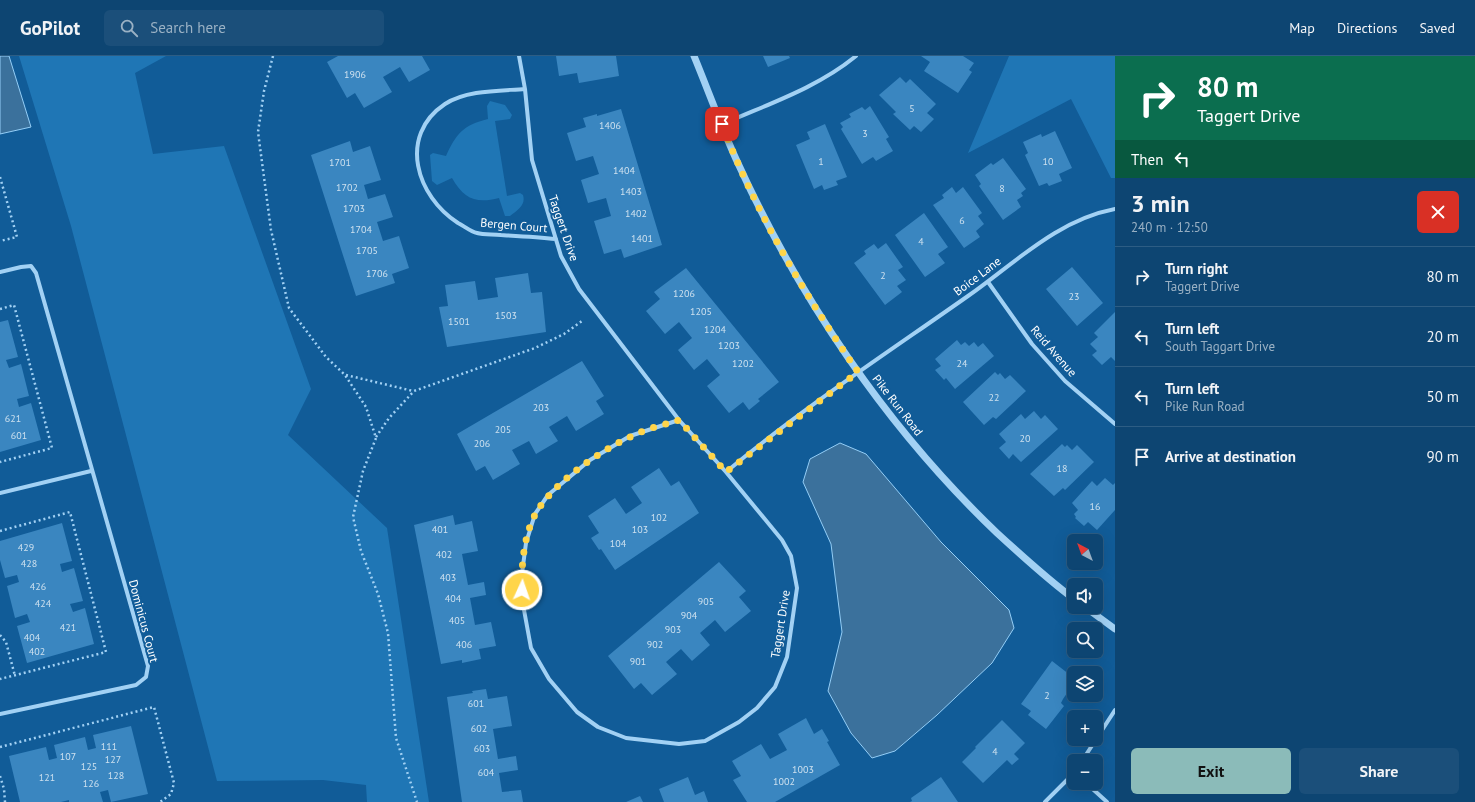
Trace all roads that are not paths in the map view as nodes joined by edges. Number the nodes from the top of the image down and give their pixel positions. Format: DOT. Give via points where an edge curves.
graph roads {
  1 [pos="519,56"];
  2 [pos="694,56"];
  3 [pos="856,56"];
  4 [pos="525,89"];
  5 [pos="722,124"];
  6 [pos="1115,209"];
  7 [pos="556,239"];
  8 [pos="0,272"];
  9 [pos="988,282"];
  10 [pos="858,372"];
  11 [pos="679,420"];
  12 [pos="1115,424"];
  13 [pos="91,470"];
  14 [pos="726,472"];
  15 [pos="0,493"];
  16 [pos="1067,594"];
  17 [pos="1095,614"];
  18 [pos="1115,629"];
  19 [pos="1115,710"];
  20 [pos="0,714"];
  21 [pos="1087,754"];
  22 [pos="1067,780"];
  23 [pos="1094,790"];
  24 [pos="1046,802"];
  25 [pos="1107,802"];
  1 -- 4 [label="street, Taggert Drive"];
  2 -- 5 [label="street, Pike Run Road"];
  3 -- 5 [label="street" via="800,91"];
  4 -- 7 [label="street, Taggert Drive" via="532,160"];
  4 -- 7 [label="street, Bergen Court" via="470,94 446,104 431,118 420,137 417,144 417,164 422,181 436,204 450,217 476,233"];
  5 -- 10 [label="street, Pike Run Road" via="763,215 822,319"];
  6 -- 9 [label="street, Boice Lane" via="1095,213 1071,223 1023,254"];
  7 -- 11 [label="street, Taggert Drive" via="561,256 579,289"];
  8 -- 13 [label="street, Dominicus Court" via="31,266 36,273"];
  9 -- 10 [label="street, Boice Lane"];
  9 -- 12 [label="street, Reid Avenue" via="1032,344 1065,381"];
  10 -- 14 [label="street, Boice Lane"];
  10 -- 16 [label="street, Pike Run Road" via="959,496 1044,576"];
  11 -- 14 [label="street, Taggert Drive"];
  11 -- 14 [label="street, Taggert Drive" via="630,436 590,460 548,495 536,514 526,543 521,581 531,648 549,679 577,712 598,727 626,738 679,744 705,741 745,718 775,687 787,657 797,588 791,556 782,540"];
  13 -- 15 [label="street"];
  13 -- 20 [label="street, Dominicus Court" via="148,666 146,677 136,685"];
  17 -- 18 [label="street"];
  19 -- 21 [label="street"];
  22 -- 24 [label="street"];
  23 -- 25 [label="street"];
}
